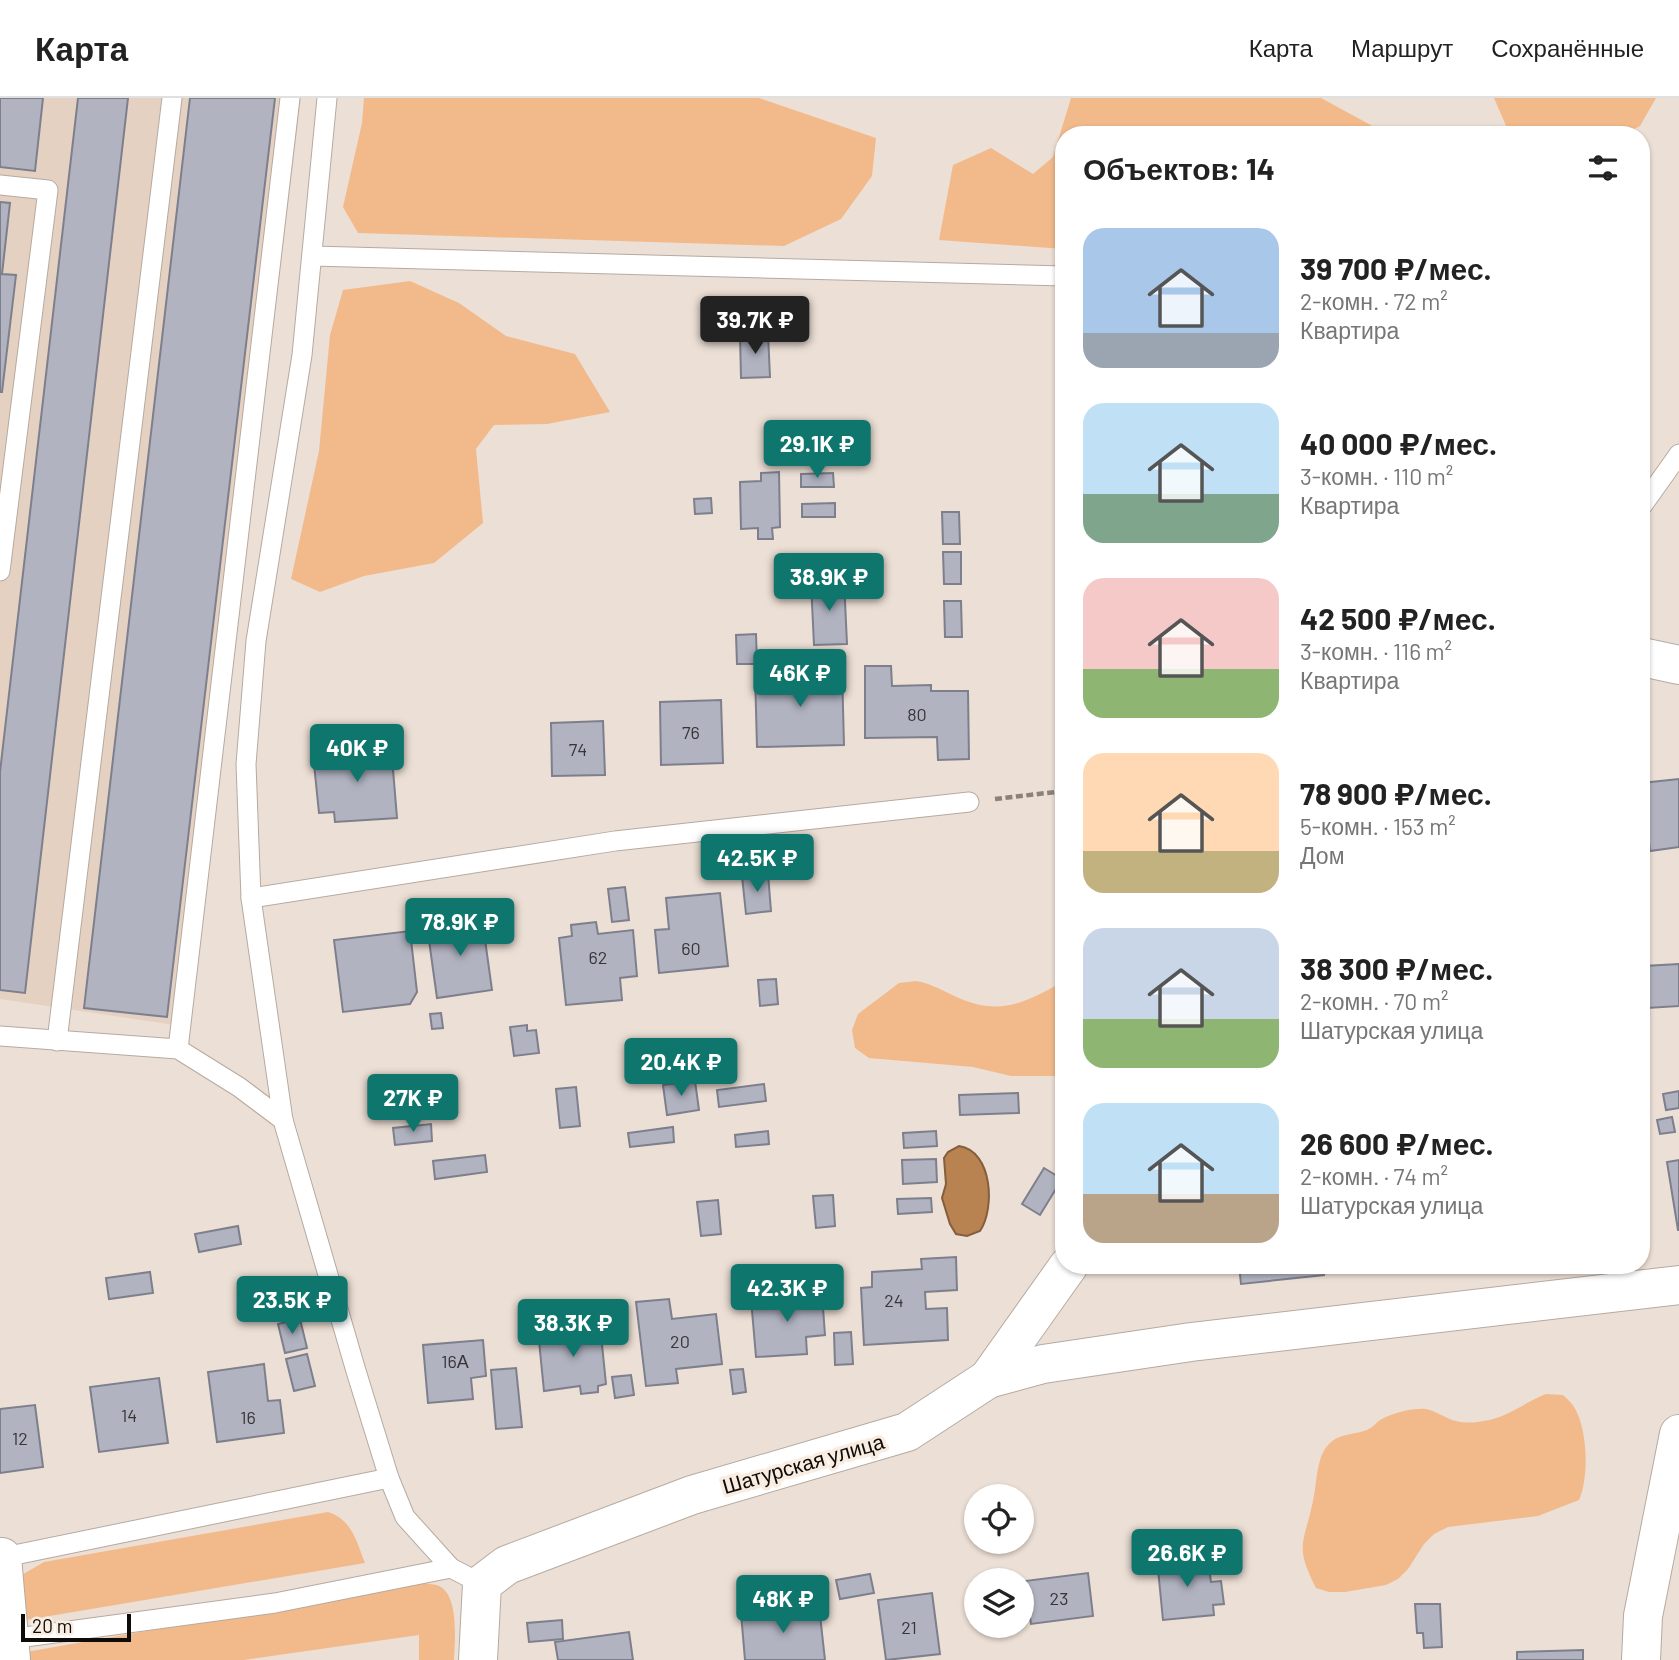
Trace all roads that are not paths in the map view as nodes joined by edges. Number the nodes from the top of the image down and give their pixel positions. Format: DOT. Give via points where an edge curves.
graph roads {
  1 [pos="172,98"];
  2 [pos="290,98"];
  3 [pos="327,98"];
  4 [pos="0,185"];
  5 [pos="312,256"];
  6 [pos="1055,276"];
  7 [pos="1679,454"];
  8 [pos="1650,495"];
  9 [pos="0,571"];
  10 [pos="1650,659"];
  11 [pos="1679,665"];
  12 [pos="969,802"];
  13 [pos="251,898"];
  14 [pos="0,1036"];
  15 [pos="57,1041"];
  16 [pos="178,1049"];
  17 [pos="283,1120"];
  18 [pos="1063,1274"];
  19 [pos="1679,1285"];
  20 [pos="988,1379"];
  21 [pos="1679,1434"];
  22 [pos="389,1478"];
  23 [pos="1,1557"];
  24 [pos="467,1576"];
  25 [pos="7,1646"];
  26 [pos="478,1660"];
  27 [pos="1641,1660"];
  1 -- 15 [label="lane"];
  2 -- 16 [label="lane"];
  3 -- 5 [label="lane"];
  4 -- 9 [label="lane" via="48,190"];
  5 -- 6 [label="lane"];
  5 -- 13 [label="lane" via="302,355 256,641 246,764"];
  7 -- 8 [label="lane"];
  10 -- 11 [label="street"];
  12 -- 13 [label="lane" via="615,841"];
  13 -- 17 [label="lane"];
  14 -- 15 [label="lane"];
  15 -- 16 [label="lane"];
  16 -- 17 [label="lane"];
  17 -- 22 [label="lane"];
  18 -- 20 [label="street, Шатурская улица"];
  19 -- 20 [label="street" via="1191,1342 1043,1364"];
  20 -- 24 [label="street, Шатурская улица" via="906,1432 692,1495"];
  21 -- 27 [label="street" via="1643,1616"];
  22 -- 23 [label="lane"];
  22 -- 24 [label="lane" via="405,1517"];
  23 -- 25 [label="street"];
  24 -- 25 [label="lane"];
  24 -- 26 [label="street"];
}
